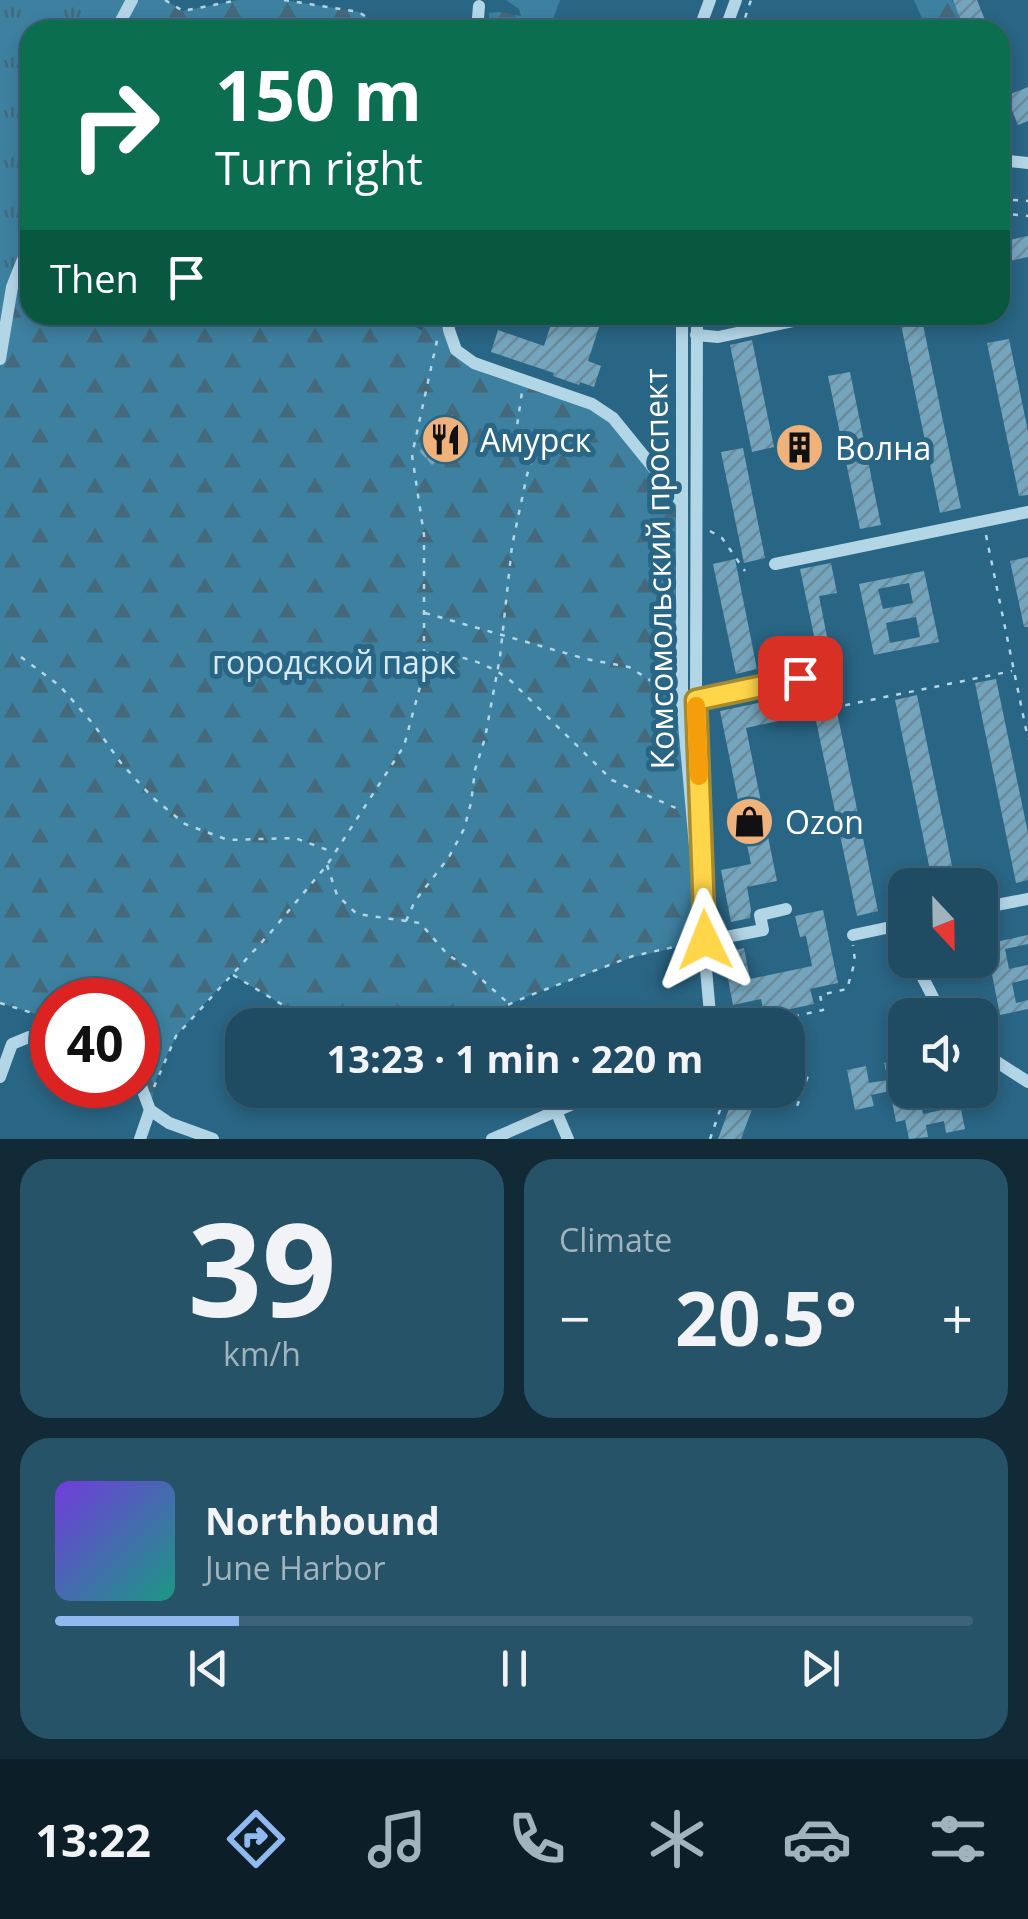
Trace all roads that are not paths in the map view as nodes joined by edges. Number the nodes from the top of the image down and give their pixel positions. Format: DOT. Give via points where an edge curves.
graph roads {
  1 [pos="479,6"];
  2 [pos="478,20"];
  3 [pos="20,267"];
  4 [pos="448,325"];
  5 [pos="682,325"];
  6 [pos="697,325"];
  7 [pos="772,325"];
  8 [pos="696,336"];
  9 [pos="0,359"];
  10 [pos="682,503"];
  11 [pos="1028,512"];
  12 [pos="775,564"];
  13 [pos="800,678"];
  14 [pos="689,700"];
  15 [pos="1028,898"];
  16 [pos="998,904"];
  17 [pos="786,910"];
  18 [pos="888,928"];
  19 [pos="852,935"];
  20 [pos="705,940"];
  21 [pos="709,1008"];
  22 [pos="30,1037"];
  23 [pos="998,1063"];
  24 [pos="0,1077"];
  25 [pos="1028,1082"];
  26 [pos="563,1108"];
  27 [pos="150,1110"];
  28 [pos="556,1111"];
  29 [pos="140,1139"];
  30 [pos="213,1139"];
  31 [pos="492,1139"];
  32 [pos="568,1139"];
  1 -- 2 [label="street"];
  3 -- 9 [label="street"];
  4 -- 10 [label="street" via="456,350 474,362 592,404 613,418"];
  5 -- 10 [label="street, Комсомольский проспект"];
  6 -- 8 [label="street, Комсомольский проспект"];
  7 -- 8 [label="street"];
  8 -- 14 [label="street, Комсомольский проспект"];
  10 -- 14 [label="street, Комсомольский проспект"];
  11 -- 12 [label="street"];
  13 -- 14 [label="street"];
  14 -- 20 [label="street, Комсомольский проспект"];
  14 -- 20 [label="street, Комсомольский проспект"];
  15 -- 16 [label="street"];
  17 -- 20 [label="street" via="760,915 764,930"];
  18 -- 19 [label="street"];
  20 -- 21 [label="street, Комсомольский проспект"];
  22 -- 24 [label="street" via="12,1044"];
  23 -- 25 [label="street"];
  26 -- 28 [label="street"];
  27 -- 29 [label="street"];
  27 -- 30 [label="street"];
  28 -- 31 [label="street"];
  28 -- 32 [label="street"];
}
